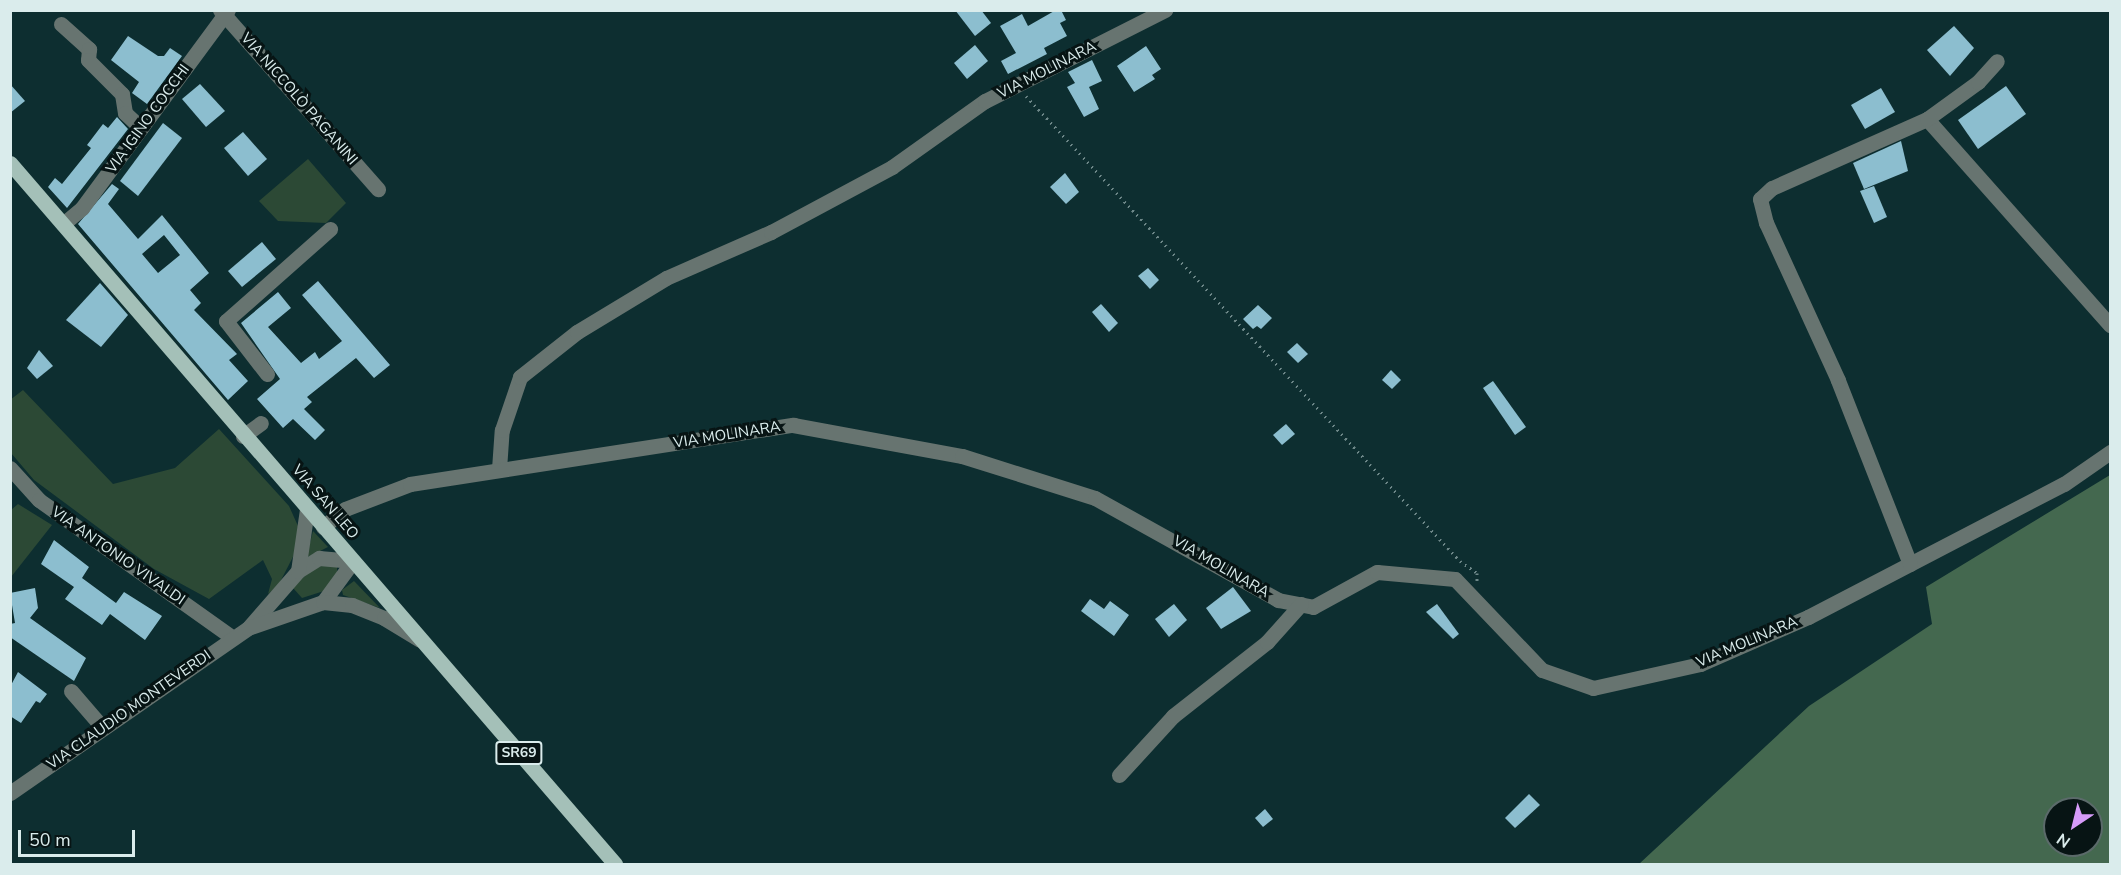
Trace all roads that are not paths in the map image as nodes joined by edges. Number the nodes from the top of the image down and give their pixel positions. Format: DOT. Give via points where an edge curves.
graph roads {
  1 [pos="1165,10"];
  2 [pos="224,12"];
  3 [pos="62,24"];
  4 [pos="1997,61"];
  5 [pos="1926,119"];
  6 [pos="141,128"];
  7 [pos="10,162"];
  8 [pos="378,189"];
  9 [pos="63,224"];
  10 [pos="330,229"];
  11 [pos="2110,325"];
  12 [pos="267,374"];
  13 [pos="261,423"];
  14 [pos="243,436"];
  15 [pos="2110,452"];
  16 [pos="10,468"];
  17 [pos="499,470"];
  18 [pos="307,510"];
  19 [pos="323,527"];
  20 [pos="353,561"];
  21 [pos="1910,564"];
  22 [pos="298,571"];
  23 [pos="323,602"];
  24 [pos="1301,604"];
  25 [pos="248,628"];
  26 [pos="232,637"];
  27 [pos="422,642"];
  28 [pos="71,691"];
  29 [pos="104,728"];
  30 [pos="1119,775"];
  31 [pos="10,793"];
  32 [pos="615,864"];
  1 -- 17 [label="street, VIA MOLINARA" via="985,101 892,167 771,232 666,278 577,332 520,377 502,430"];
  2 -- 6 [label="street, VIA IGINO COCCHI"];
  2 -- 8 [label="street, VIA NICCOLÒ PAGANINI"];
  3 -- 6 [label="street" via="89,49 88,60 122,94 125,113"];
  4 -- 5 [label="street" via="1978,82"];
  5 -- 11 [label="street"];
  5 -- 21 [label="street" via="1772,188 1760,199 1766,223 1838,380"];
  6 -- 9 [label="street, VIA IGINO COCCHI" via="82,208"];
  7 -- 9 [label="main road, VIA SAN LEO"];
  9 -- 14 [label="main road, VIA SAN LEO"];
  10 -- 12 [label="street" via="226,321"];
  13 -- 14 [label="street"];
  14 -- 18 [label="main road, VIA SAN LEO"];
  15 -- 21 [label="street, VIA MOLINARA" via="2064,484"];
  16 -- 26 [label="street, VIA ANTONIO VIVALDI" via="39,500"];
  17 -- 19 [label="street, VIA MOLINARA" via="410,484 345,509"];
  17 -- 24 [label="street, VIA MOLINARA" via="793,425 962,456 1095,498 1278,600"];
  18 -- 19 [label="main road, VIA SAN LEO"];
  18 -- 22 [label="street"];
  19 -- 20 [label="main road, VIA SAN LEO"];
  20 -- 22 [label="street" via="319,558"];
  20 -- 23 [label="street"];
  20 -- 27 [label="main road, VIA SAN LEO"];
  21 -- 24 [label="street, VIA MOLINARA" via="1808,617 1700,664 1593,688 1542,670 1455,579 1377,572 1313,607"];
  22 -- 25 [label="street"];
  23 -- 25 [label="street"];
  23 -- 27 [label="street" via="352,605 384,618"];
  24 -- 30 [label="street" via="1267,642 1173,716"];
  25 -- 26 [label="street, VIA CLAUDIO MONTEVERDI"];
  26 -- 29 [label="street, VIA CLAUDIO MONTEVERDI"];
  27 -- 32 [label="main road, VIA SAN LEO / SR69"];
  28 -- 29 [label="street"];
  29 -- 31 [label="street, VIA CLAUDIO MONTEVERDI"];
}
